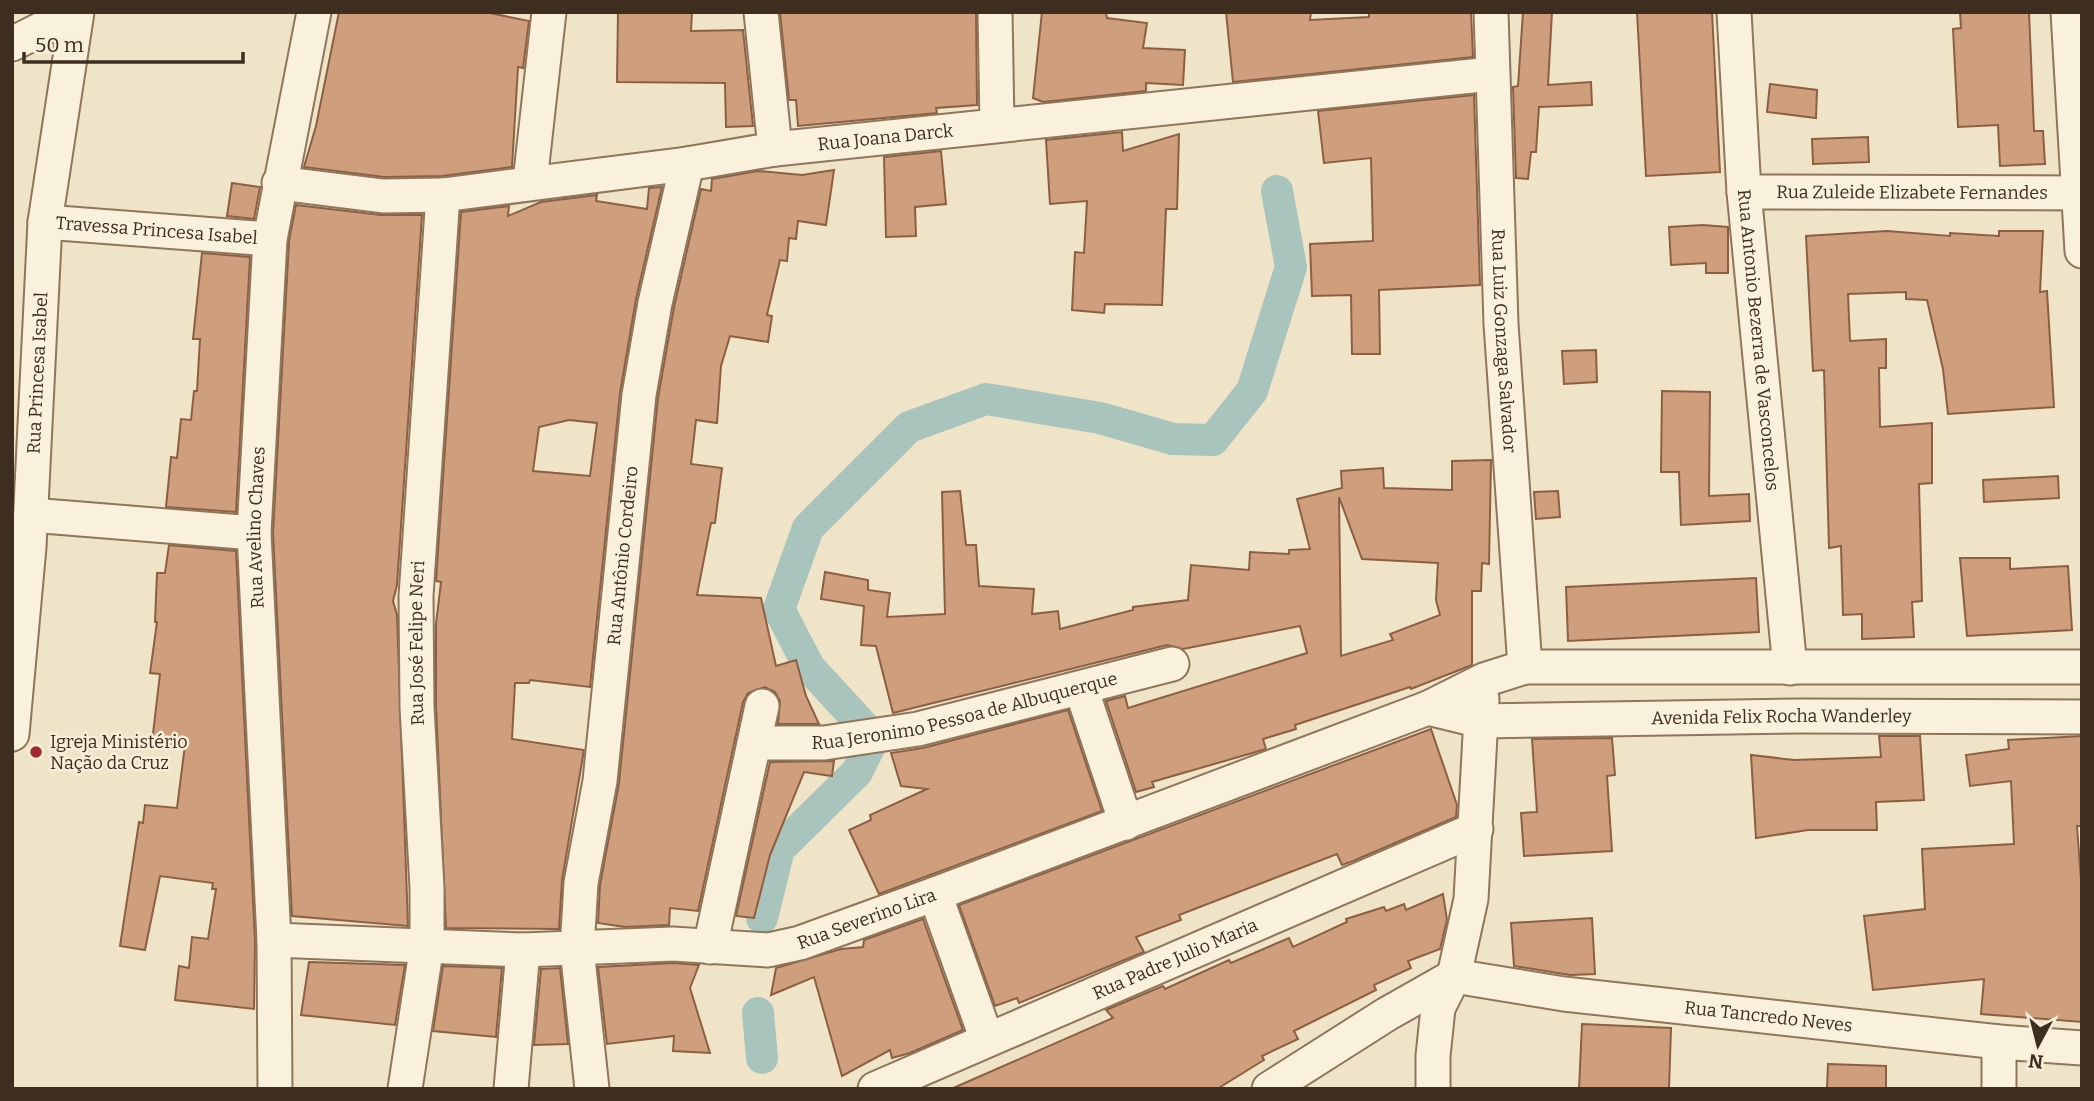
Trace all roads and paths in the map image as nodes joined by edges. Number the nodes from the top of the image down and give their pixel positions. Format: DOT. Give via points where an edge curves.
graph roads {
  1 [pos="76,12"];
  2 [pos="314,12"];
  3 [pos="549,12"];
  4 [pos="761,12"];
  5 [pos="995,12"];
  6 [pos="1491,12"];
  7 [pos="1734,12"];
  8 [pos="2068,12"];
  9 [pos="12,44"];
  10 [pos="1491,74"];
  11 [pos="997,123"];
  12 [pos="775,149"];
  13 [pos="687,164"];
  14 [pos="530,182"];
  15 [pos="279,183"];
  16 [pos="1744,192"];
  17 [pos="2080,193"];
  18 [pos="443,195"];
  19 [pos="45,222"];
  20 [pos="270,239"];
  21 [pos="2082,251"];
  22 [pos="254,533"];
  23 [pos="24,535"];
  24 [pos="1172,664"];
  25 [pos="1525,667"];
  26 [pos="1790,667"];
  27 [pos="2082,667"];
  28 [pos="1484,680"];
  29 [pos="1081,688"];
  30 [pos="762,706"];
  31 [pos="1428,708"];
  32 [pos="2082,717"];
  33 [pos="1481,722"];
  34 [pos="12,734"];
  35 [pos="755,743"];
  36 [pos="1126,823"];
  37 [pos="1476,830"];
  38 [pos="935,894"];
  39 [pos="274,940"];
  40 [pos="427,945"];
  41 [pos="710,947"];
  42 [pos="577,948"];
  43 [pos="523,950"];
  44 [pos="1454,976"];
  45 [pos="987,1040"];
  46 [pos="1998,1042"];
  47 [pos="2082,1048"];
  48 [pos="941,1076"];
  49 [pos="275,1089"];
  50 [pos="405,1089"];
  51 [pos="511,1089"];
  52 [pos="592,1089"];
  53 [pos="876,1089"];
  54 [pos="1269,1089"];
  55 [pos="1433,1089"];
  56 [pos="1999,1089"];
  1 -- 9 [label="street"];
  1 -- 19 [label="street, Rua Princesa Isabel"];
  2 -- 15 [label="street, Rua Avelino Chaves"];
  3 -- 14 [label="street"];
  4 -- 12 [label="street"];
  5 -- 11 [label="street"];
  6 -- 10 [label="street, Rua Luiz Gonzaga Salvador"];
  7 -- 16 [label="street, Rua Antonio Bezerra de Vasconcelos"];
  8 -- 17 [label="street"];
  10 -- 11 [label="street, Rua Joana Darck"];
  10 -- 25 [label="street, Rua Luiz Gonzaga Salvador"];
  11 -- 12 [label="street, Rua Joana Darck"];
  12 -- 13 [label="street, Rua Joana Darck"];
  13 -- 14 [label="street, Rua Joana Darck"];
  13 -- 42 [label="street, Rua Antônio Cordeiro" via="639,395 612,674 600,781 581,883"];
  14 -- 18 [label="street, Rua Joana Darck"];
  15 -- 18 [label="street, Rua Joana Darck" via="372,195"];
  15 -- 20 [label="street, Rua Avelino Chaves"];
  16 -- 17 [label="street, Rua Zuleide Elizabete Fernandes"];
  16 -- 26 [label="street, Rua Antonio Bezerra de Vasconcelos"];
  17 -- 21 [label="street"];
  18 -- 40 [label="street, Rua José Felipe Neri" via="416,596"];
  19 -- 20 [label="street, Travessa Princesa Isabel"];
  19 -- 23 [label="street, Rua Princesa Isabel"];
  20 -- 22 [label="street, Rua Avelino Chaves"];
  22 -- 23 [label="street"];
  22 -- 39 [label="street, Rua Avelino Chaves"];
  23 -- 34 [label="street, Rua Princesa Isabel"];
  24 -- 29 [label="street, Rua Jeronimo Pessoa de Albuquerque"];
  25 -- 26 [label="street"];
  25 -- 28 [label="street"];
  26 -- 27 [label="street"];
  28 -- 31 [label="street, Rua Severino Lira"];
  28 -- 33 [label="street"];
  29 -- 35 [label="street, Rua Jeronimo Pessoa de Albuquerque" via="918,729 824,743"];
  29 -- 36 [label="street"];
  30 -- 35 [label="street"];
  31 -- 33 [label="street"];
  31 -- 36 [label="street, Rua Severino Lira"];
  32 -- 33 [label="street, Avenida Felix Rocha Wanderley"];
  33 -- 37 [label="street"];
  35 -- 41 [label="street"];
  36 -- 38 [label="street, Rua Severino Lira"];
  37 -- 44 [label="street" via="1471,899"];
  37 -- 45 [label="street, Rua Padre Julio Maria"];
  38 -- 41 [label="street, Rua Severino Lira" via="768,950"];
  38 -- 45 [label="street"];
  39 -- 40 [label="street, Rua Severino Lira"];
  39 -- 49 [label="street, Rua Avelino Chaves"];
  40 -- 43 [label="street, Rua Severino Lira"];
  40 -- 50 [label="street, Rua José Felipe Neri"];
  41 -- 42 [label="street, Rua Severino Lira"];
  42 -- 43 [label="street, Rua Severino Lira"];
  42 -- 52 [label="street, Rua Antônio Cordeiro"];
  43 -- 51 [label="street"];
  44 -- 46 [label="street, Rua Tancredo Neves" via="1564,994"];
  44 -- 54 [label="street"];
  44 -- 55 [label="street" via="1438,1008"];
  45 -- 48 [label="street, Rua Padre Julio Maria"];
  46 -- 47 [label="street, Rua Tancredo Neves"];
  46 -- 56 [label="street"];
  48 -- 53 [label="street, Rua Padre Julio Maria"];
}
